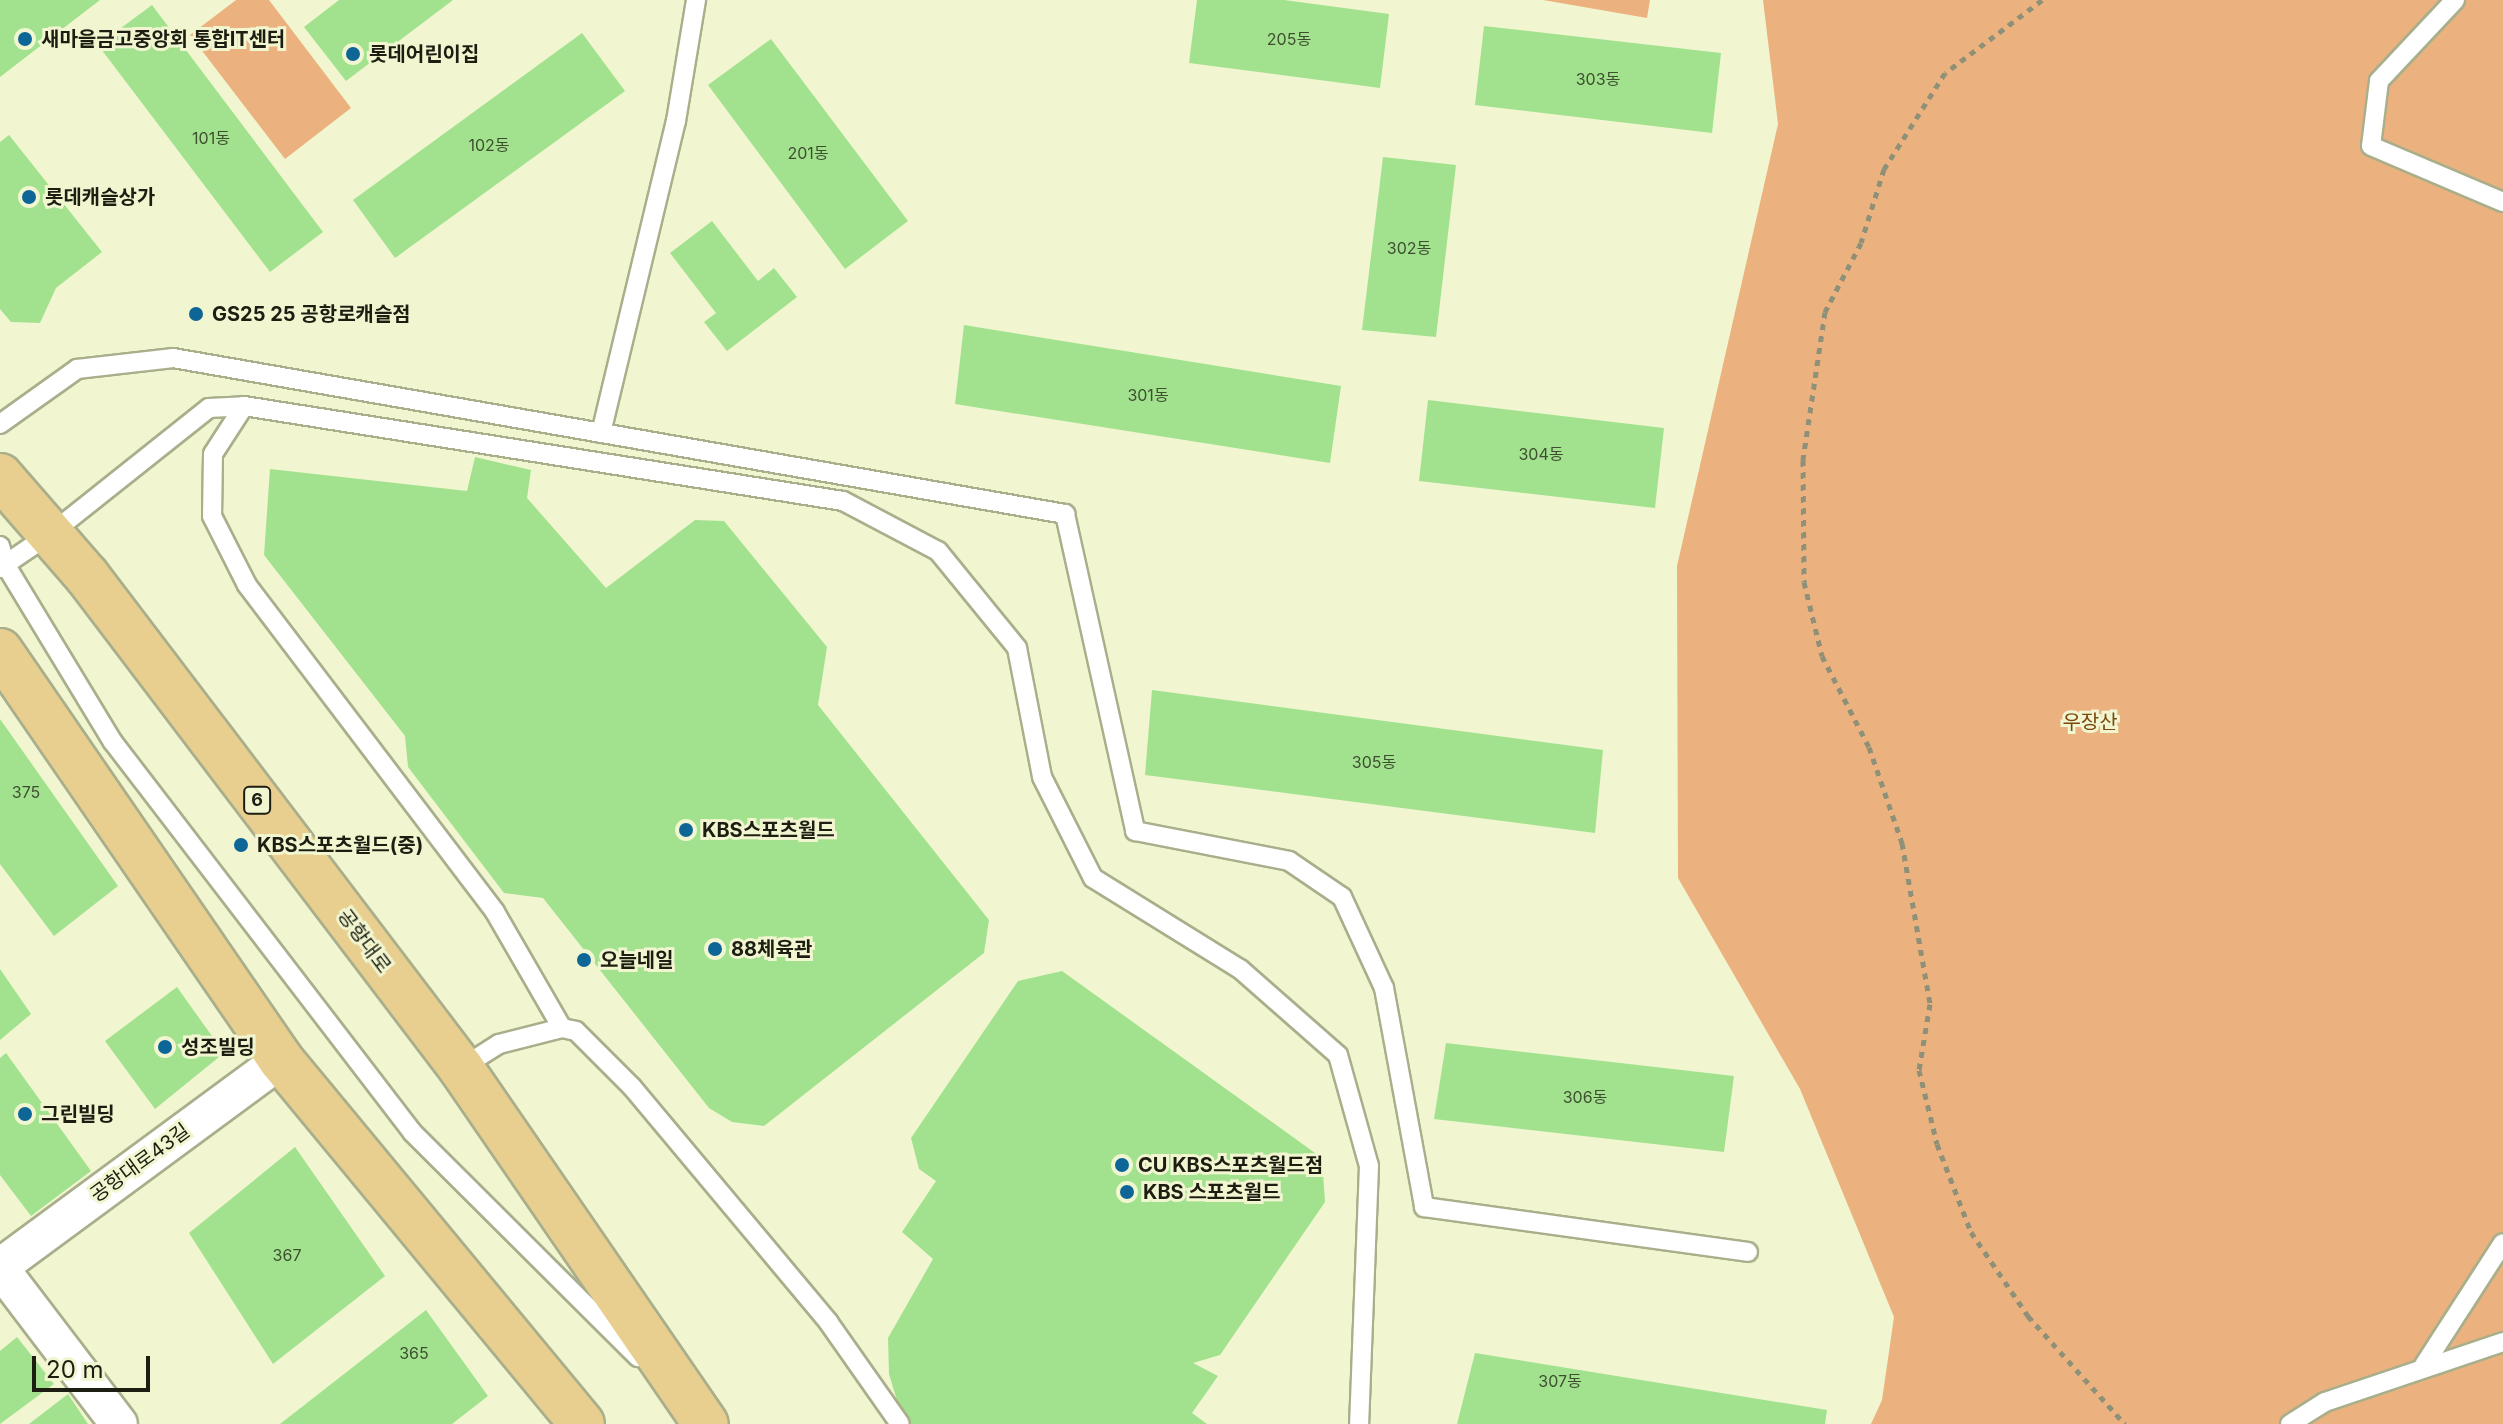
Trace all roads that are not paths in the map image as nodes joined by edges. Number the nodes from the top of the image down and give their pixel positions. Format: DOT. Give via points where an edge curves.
graph roads {
  1 [pos="696,0"];
  2 [pos="2455,0"];
  3 [pos="2503,202"];
  4 [pos="244,406"];
  5 [pos="0,424"];
  6 [pos="601,433"];
  7 [pos="0,476"];
  8 [pos="53,532"];
  9 [pos="2,559"];
  10 [pos="0,651"];
  11 [pos="562,1028"];
  12 [pos="281,1060"];
  13 [pos="461,1068"];
  14 [pos="2503,1243"];
  15 [pos="1748,1252"];
  16 [pos="0,1268"];
  17 [pos="2503,1342"];
  18 [pos="2424,1365"];
  19 [pos="119,1424"];
  20 [pos="582,1424"];
  21 [pos="706,1424"];
  22 [pos="900,1424"];
  23 [pos="1359,1424"];
  24 [pos="2290,1424"];
  1 -- 6 [label="lane" via="676,121"];
  2 -- 3 [label="lane" via="2379,81 2371,146"];
  4 -- 8 [label="lane" via="209,408"];
  4 -- 11 [label="lane" via="213,454 212,516 247,585 495,912"];
  4 -- 23 [label="lane" via="843,501 938,551 1017,648 1042,777 1093,878 1240,969 1338,1055 1369,1166"];
  5 -- 6 [label="lane" via="77,369 173,358"];
  6 -- 15 [label="lane" via="1065,514 1135,831 1289,861 1342,897 1384,988 1424,1207"];
  7 -- 8 [label="main road, 공항대로 / 6"];
  8 -- 9 [label="lane"];
  8 -- 13 [label="main road, 공항대로 / 6"];
  9 -- 21 [label="lane" via="113,742 412,1132"];
  10 -- 12 [label="main road"];
  11 -- 13 [label="lane" via="499,1044"];
  11 -- 22 [label="lane" via="576,1031 632,1087 829,1323"];
  12 -- 16 [label="street, 공항대로43길"];
  12 -- 20 [label="main road"];
  13 -- 21 [label="main road, 공항대로 / 6"];
  14 -- 18 [label="lane"];
  16 -- 19 [label="street"];
  17 -- 18 [label="lane"];
  18 -- 24 [label="lane" via="2325,1402"];
}
